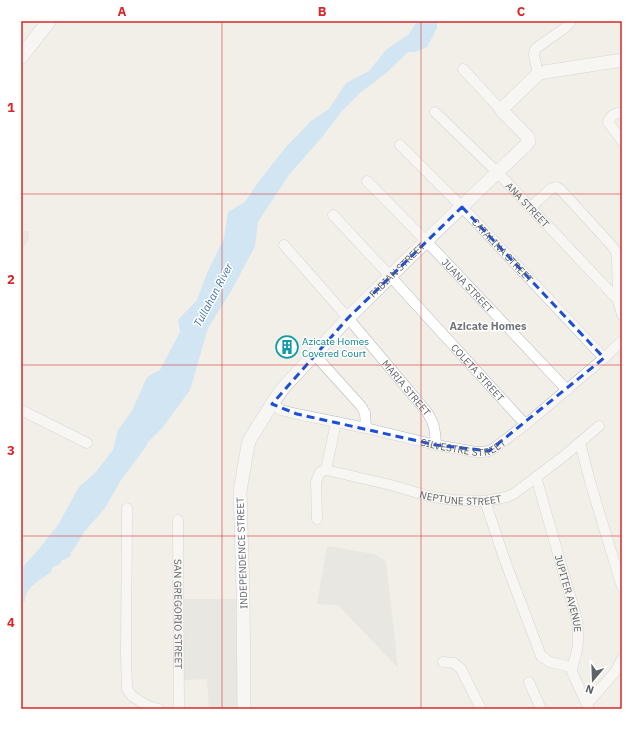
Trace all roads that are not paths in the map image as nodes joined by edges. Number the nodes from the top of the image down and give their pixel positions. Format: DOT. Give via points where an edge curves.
graph roads {
  1 [pos="49,21"];
  2 [pos="571,21"];
  3 [pos="21,57"];
  4 [pos="622,60"];
  5 [pos="463,70"];
  6 [pos="538,74"];
  7 [pos="501,110"];
  8 [pos="436,112"];
  9 [pos="622,112"];
  10 [pos="622,141"];
  11 [pos="400,145"];
  12 [pos="498,173"];
  13 [pos="367,182"];
  14 [pos="462,207"];
  15 [pos="531,207"];
  16 [pos="333,215"];
  17 [pos="426,241"];
  18 [pos="284,245"];
  19 [pos="390,276"];
  20 [pos="618,300"];
  21 [pos="622,315"];
  22 [pos="348,318"];
  23 [pos="622,341"];
  24 [pos="314,354"];
  25 [pos="604,358"];
  26 [pos="567,390"];
  27 [pos="272,404"];
  28 [pos="21,410"];
  29 [pos="336,422"];
  30 [pos="525,424"];
  31 [pos="599,426"];
  32 [pos="366,428"];
  33 [pos="87,443"];
  34 [pos="580,443"];
  35 [pos="436,445"];
  36 [pos="326,470"];
  37 [pos="536,477"];
  38 [pos="485,501"];
  39 [pos="127,508"];
  40 [pos="317,519"];
  41 [pos="178,520"];
  42 [pos="621,583"];
  43 [pos="622,659"];
  44 [pos="444,662"];
  45 [pos="572,667"];
  46 [pos="529,682"];
  47 [pos="588,707"];
  48 [pos="159,709"];
  49 [pos="179,709"];
  50 [pos="244,709"];
  51 [pos="481,709"];
  52 [pos="540,709"];
  1 -- 3 [label="main road"];
  2 -- 6 [label="street" via="535,49"];
  4 -- 6 [label="street"];
  5 -- 7 [label="street"];
  6 -- 7 [label="street"];
  7 -- 12 [label="street, FABIAN STREET" via="529,141"];
  8 -- 12 [label="street, ANA STREET"];
  9 -- 10 [label="street" via="613,114 608,122"];
  11 -- 14 [label="street, CATALINA STREET"];
  12 -- 14 [label="street, FABIAN STREET"];
  12 -- 15 [label="street, ANA STREET"];
  13 -- 17 [label="street, JUANA STREET"];
  14 -- 17 [label="street, FABIAN STREET"];
  14 -- 25 [label="street, CATALINA STREET"];
  15 -- 20 [label="street, ANA STREET"];
  15 -- 20 [label="street" via="552,188 560,189 616,252"];
  16 -- 19 [label="street, COLETA STREET"];
  17 -- 19 [label="street, FABIAN STREET"];
  17 -- 26 [label="street, JUANA STREET"];
  18 -- 22 [label="street, MARIA STREET"];
  19 -- 22 [label="street, FABIAN STREET"];
  19 -- 30 [label="street, COLETA STREET"];
  20 -- 21 [label="street"];
  22 -- 24 [label="street, FABIAN STREET"];
  22 -- 35 [label="street, MARIA STREET" via="427,412 435,428"];
  23 -- 25 [label="street, SILVESTRE STREET"];
  24 -- 27 [label="street, FABIAN STREET"];
  24 -- 32 [label="street" via="361,406 365,413"];
  25 -- 26 [label="street, SILVESTRE STREET"];
  26 -- 30 [label="street, SILVESTRE STREET"];
  27 -- 29 [label="street, SILVESTRE STREET" via="281,410"];
  27 -- 50 [label="street, INDEPENDENCE STREET" via="248,445 240,490"];
  28 -- 33 [label="street"];
  29 -- 32 [label="street, SILVESTRE STREET"];
  29 -- 36 [label="street"];
  30 -- 35 [label="street, SILVESTRE STREET" via="489,451 476,452"];
  31 -- 34 [label="street, NEPTUNE STREET"];
  32 -- 35 [label="street, SILVESTRE STREET"];
  34 -- 37 [label="street, NEPTUNE STREET"];
  34 -- 42 [label="street"];
  36 -- 38 [label="street, NEPTUNE STREET" via="428,496"];
  36 -- 40 [label="street" via="320,472 316,482"];
  37 -- 38 [label="street, NEPTUNE STREET" via="507,497"];
  37 -- 45 [label="street, JUPITER AVENUE" via="577,620 577,650"];
  38 -- 45 [label="street" via="541,656 550,662"];
  39 -- 48 [label="street" via="127,689 132,696 148,706"];
  41 -- 49 [label="street, SAN GREGORIO STREET"];
  43 -- 47 [label="street"];
  44 -- 51 [label="street" via="454,663 461,669"];
  45 -- 47 [label="street"];
  46 -- 52 [label="street"];
}
